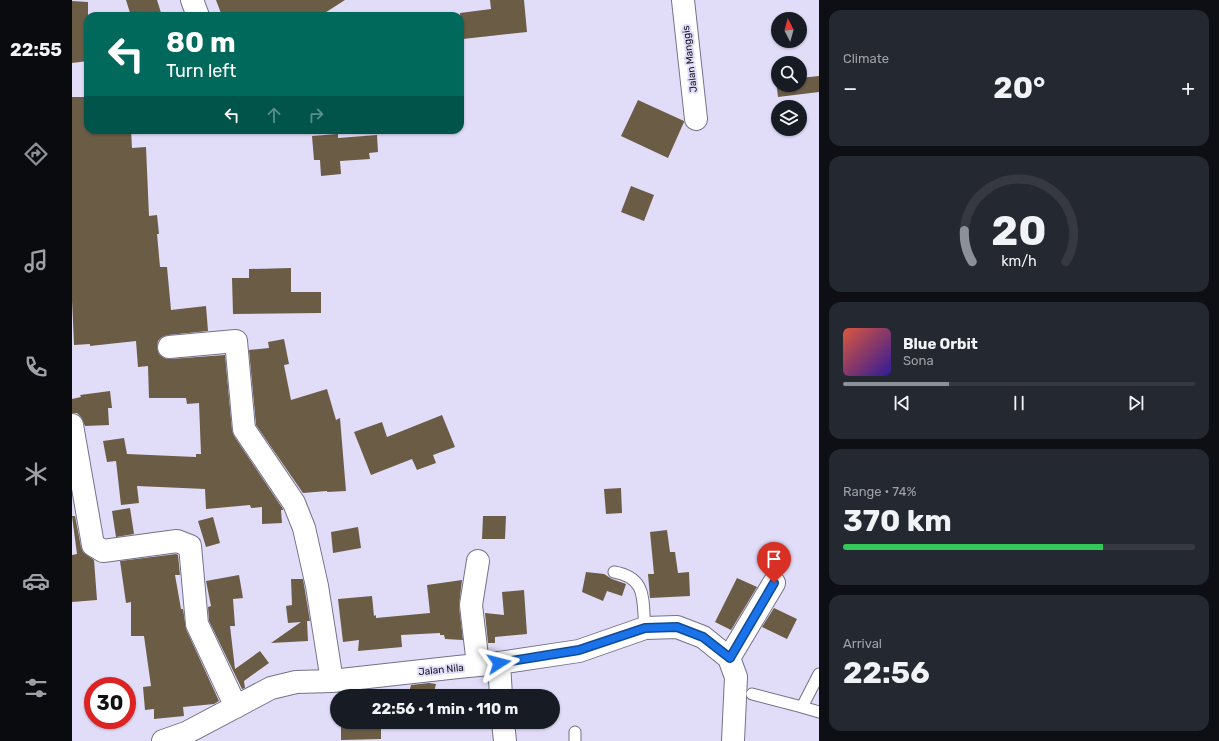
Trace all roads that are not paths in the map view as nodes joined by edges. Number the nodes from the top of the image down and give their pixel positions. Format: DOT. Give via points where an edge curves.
graph roads {
  1 [pos="192,0"];
  2 [pos="683,0"];
  3 [pos="196,12"];
  4 [pos="696,119"];
  5 [pos="169,347"];
  6 [pos="72,425"];
  7 [pos="478,561"];
  8 [pos="614,572"];
  9 [pos="774,583"];
  10 [pos="645,628"];
  11 [pos="730,658"];
  12 [pos="488,664"];
  13 [pos="819,674"];
  14 [pos="332,681"];
  15 [pos="498,689"];
  16 [pos="752,694"];
  17 [pos="236,707"];
  18 [pos="802,707"];
  19 [pos="819,712"];
  20 [pos="504,729"];
  21 [pos="163,741"];
  22 [pos="505,741"];
  23 [pos="733,741"];
  1 -- 3 [label="street"];
  2 -- 4 [label="street, Jalan Manggis"];
  5 -- 14 [label="street" via="236,341 244,429 294,503 304,528 317,586"];
  6 -- 17 [label="street" via="93,545 103,551 177,541 190,546 197,624"];
  7 -- 12 [label="street" via="471,605"];
  8 -- 10 [label="lane" via="636,581 642,591"];
  9 -- 11 [label="street"];
  10 -- 11 [label="street, Jalan Nila" via="677,627 703,637"];
  10 -- 12 [label="street, Jalan Nila" via="579,650"];
  11 -- 23 [label="street" via="736,678"];
  12 -- 14 [label="street, Jalan Nila"];
  12 -- 15 [label="street"];
  13 -- 18 [label="lane"];
  14 -- 17 [label="street, Jalan Nila" via="296,682 271,688"];
  16 -- 18 [label="lane"];
  17 -- 21 [label="street, Jalan Nila" via="186,733"];
  18 -- 19 [label="lane"];
  20 -- 22 [label="street"];
}
